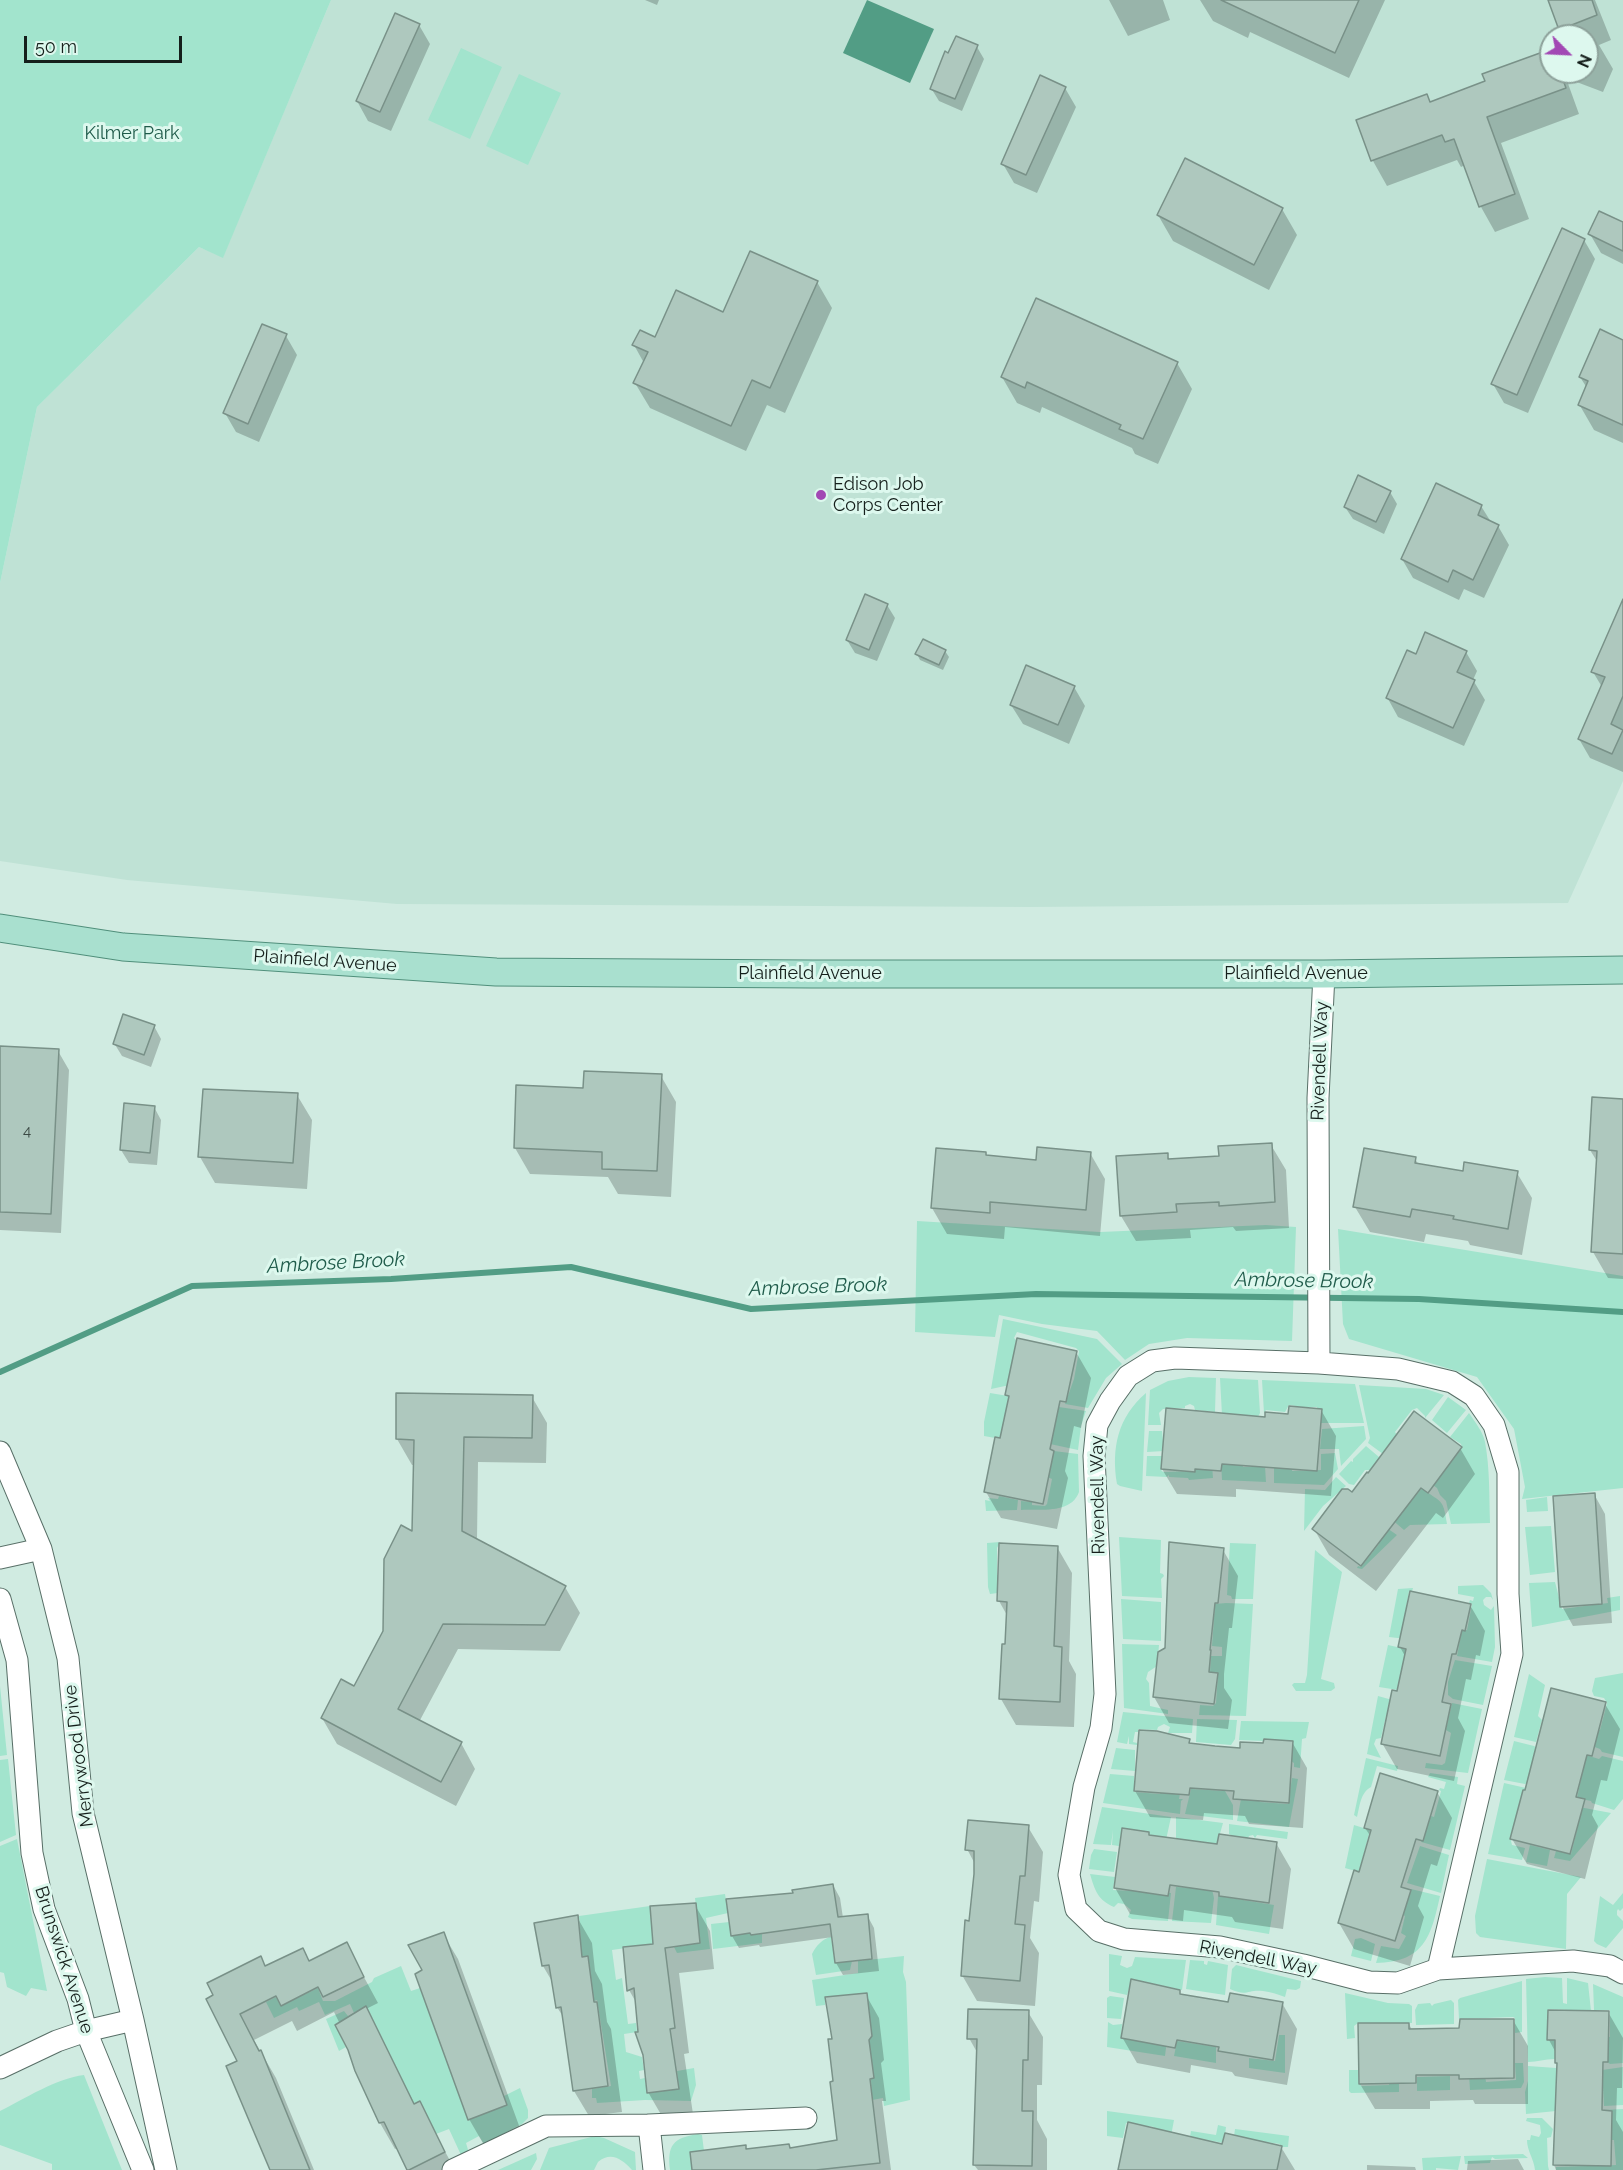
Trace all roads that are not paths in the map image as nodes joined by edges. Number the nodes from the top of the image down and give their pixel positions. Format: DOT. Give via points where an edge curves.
graph roads {
  1 [pos="0,928"];
  2 [pos="1623,970"];
  3 [pos="1324,974"];
  4 [pos="1319,1364"];
  5 [pos="0,1452"];
  6 [pos="41,1549"];
  7 [pos="0,1558"];
  8 [pos="0,1599"];
  9 [pos="1438,1969"];
  10 [pos="1623,1974"];
  11 [pos="133,2020"];
  12 [pos="87,2031"];
  13 [pos="0,2068"];
  14 [pos="806,2118"];
  15 [pos="649,2125"];
  16 [pos="143,2170"];
  17 [pos="166,2170"];
  18 [pos="453,2170"];
  19 [pos="654,2170"];
  1 -- 3 [label="main road, Plainfield Avenue" via="123,947 485,971"];
  2 -- 3 [label="main road, Plainfield Avenue"];
  3 -- 4 [label="street, Rivendell Way" via="1318,1098"];
  4 -- 9 [label="street, Rivendell Way" via="1398,1369 1452,1382 1474,1395 1494,1425 1508,1472 1512,1654"];
  4 -- 9 [label="street, Rivendell Way" via="1175,1358 1152,1361 1128,1376 1097,1425 1094,1456 1105,1694 1069,1875 1076,1910 1099,1931 1124,1939 1220,1947 1369,1982 1398,1983"];
  5 -- 6 [label="street, Merrywood Drive"];
  6 -- 7 [label="street"];
  6 -- 11 [label="street, Merrywood Drive" via="68,1658 83,1812"];
  8 -- 12 [label="street, Brunswick Avenue" via="16,1660 32,1853 44,1909"];
  9 -- 10 [label="street" via="1573,1961 1610,1966"];
  11 -- 12 [label="street"];
  11 -- 17 [label="street, Merrywood Drive"];
  12 -- 13 [label="street"];
  12 -- 16 [label="street, Brunswick Avenue"];
  14 -- 15 [label="street"];
  15 -- 18 [label="street" via="546,2126"];
  15 -- 19 [label="street"];
}
